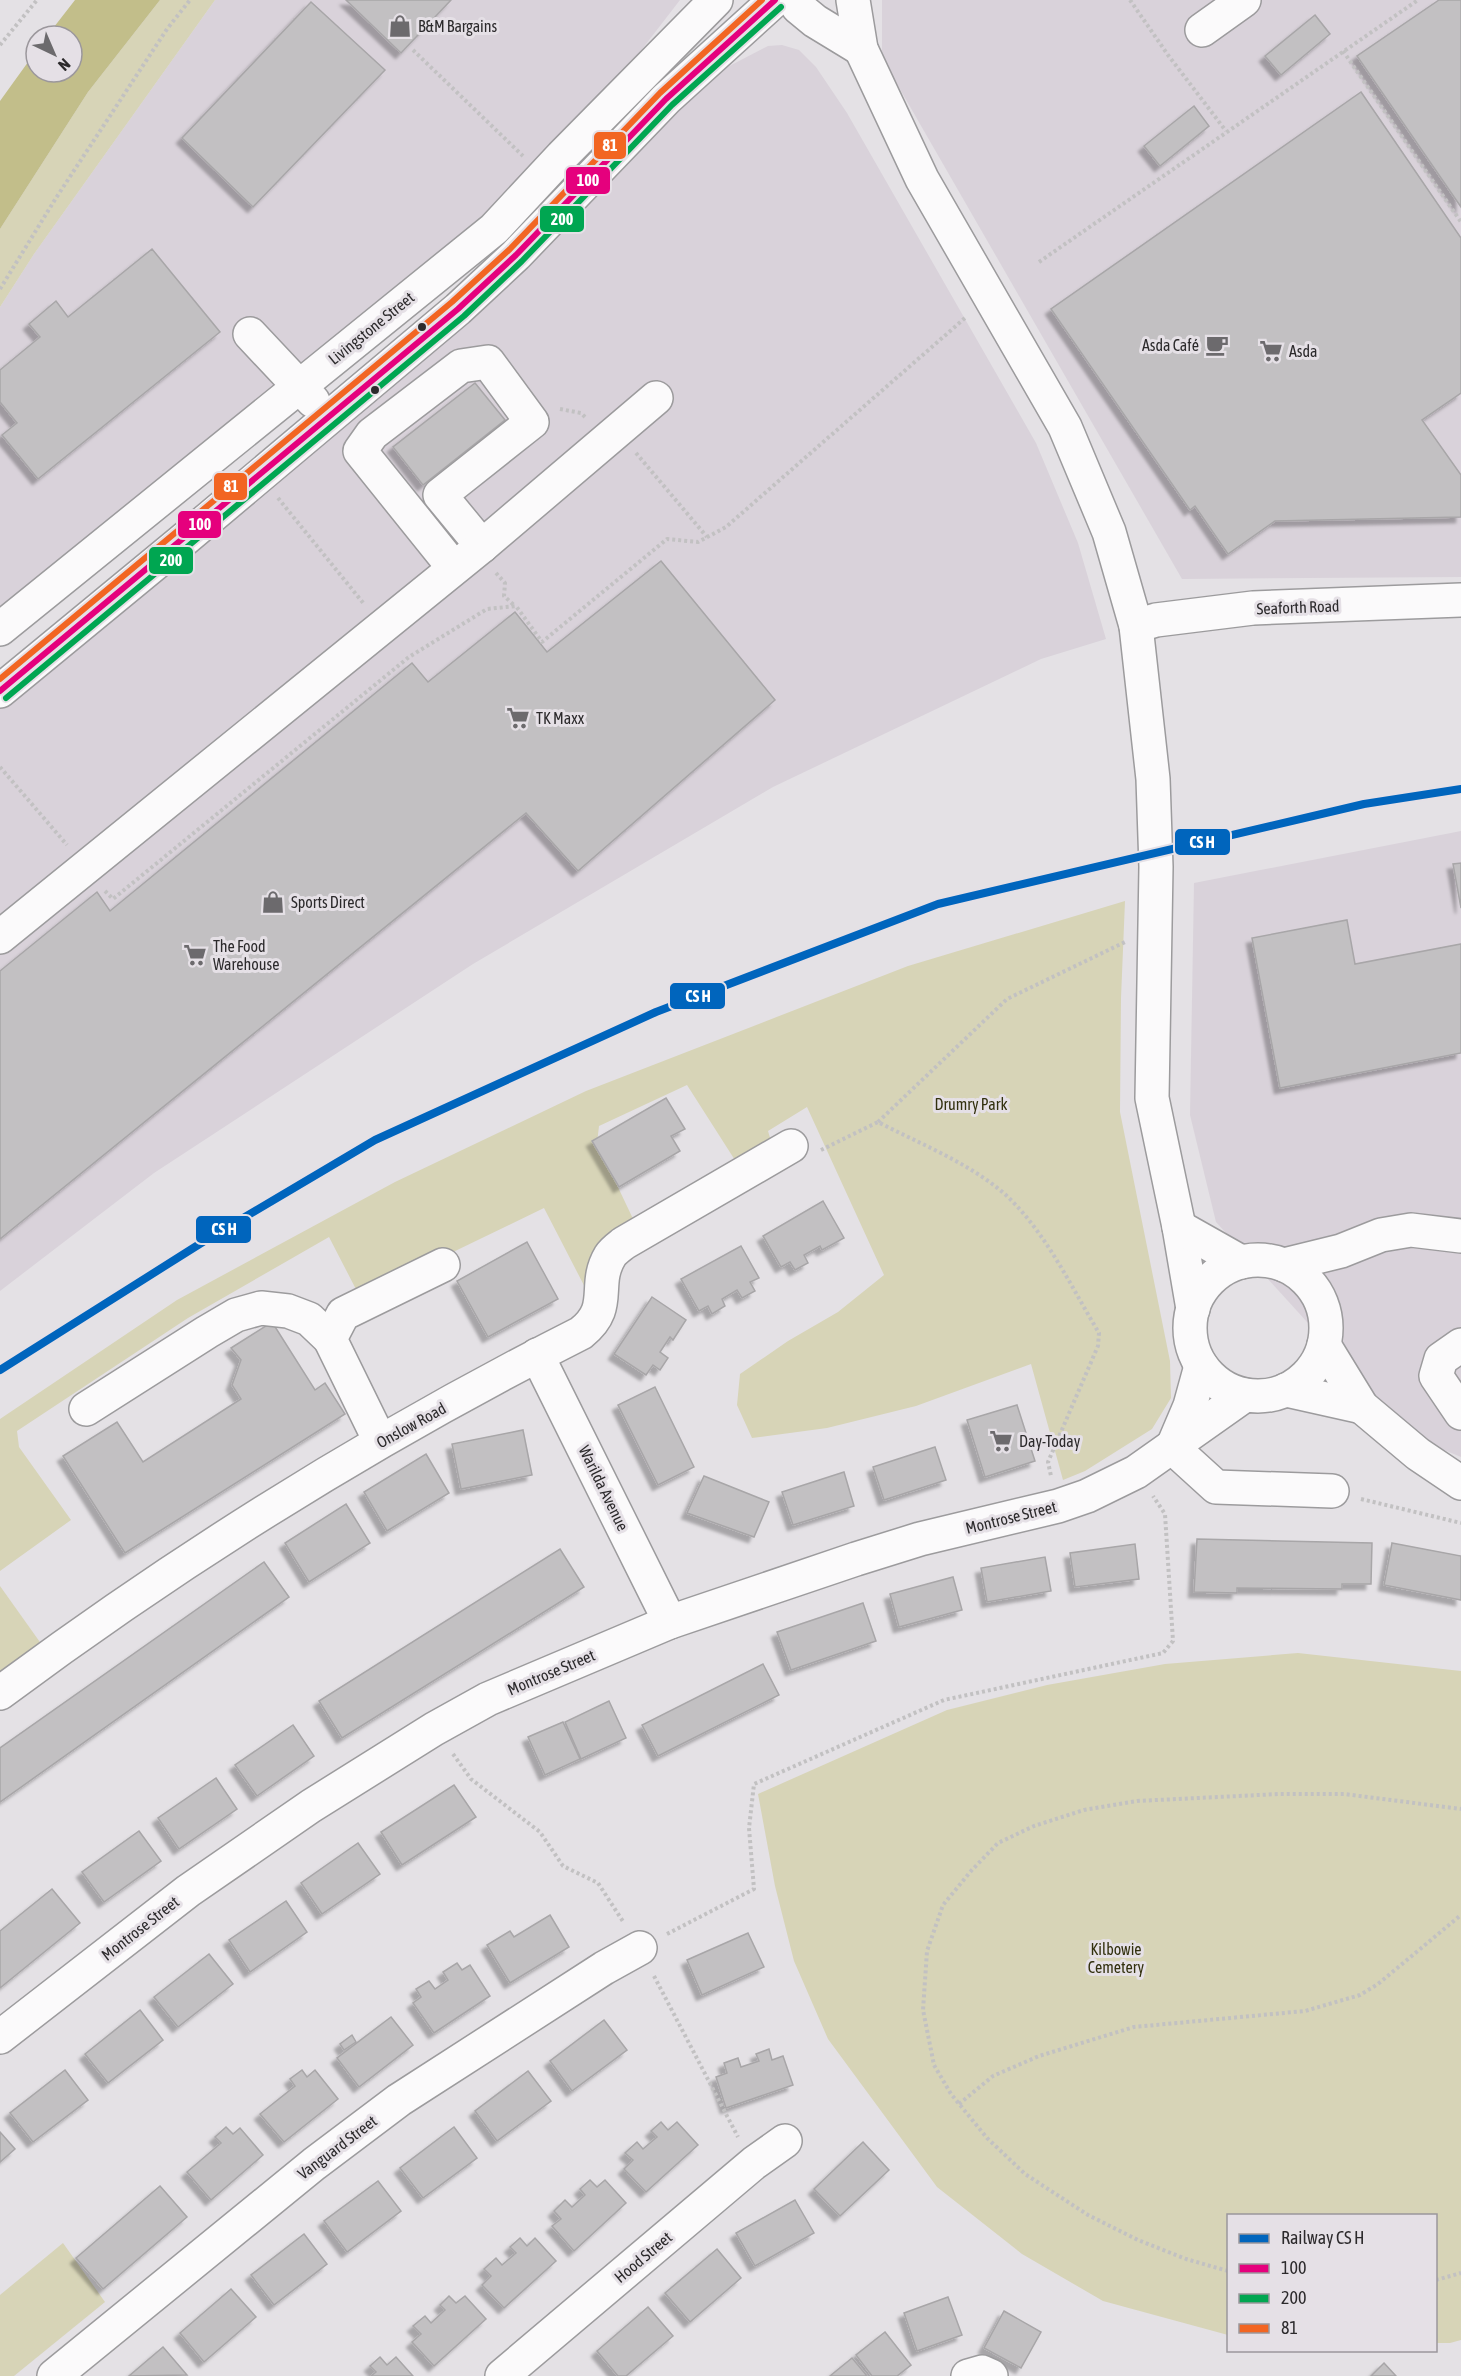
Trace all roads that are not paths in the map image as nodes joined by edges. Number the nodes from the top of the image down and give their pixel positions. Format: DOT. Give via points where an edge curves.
graph roads {
  1 [pos="716,0"];
  2 [pos="853,0"];
  3 [pos="1244,0"];
  4 [pos="795,2"];
  5 [pos="1202,30"];
  6 [pos="861,49"];
  7 [pos="494,229"];
  8 [pos="516,255"];
  9 [pos="250,334"];
  10 [pos="299,386"];
  11 [pos="656,398"];
  12 [pos="327,419"];
  13 [pos="482,546"];
  14 [pos="454,568"];
  15 [pos="1461,600"];
  16 [pos="1136,626"];
  17 [pos="0,629"];
  18 [pos="0,691"];
  19 [pos="0,937"];
  20 [pos="791,1146"];
  21 [pos="1179,1227"];
  22 [pos="1461,1236"];
  23 [pos="1341,1251"];
  24 [pos="1240,1262"];
  25 [pos="443,1265"];
  26 [pos="1284,1265"];
  27 [pos="1321,1301"];
  28 [pos="1193,1309"];
  29 [pos="330,1339"];
  30 [pos="1324,1345"];
  31 [pos="1461,1345"];
  32 [pos="537,1355"];
  33 [pos="1201,1366"];
  34 [pos="1286,1390"];
  35 [pos="1245,1395"];
  36 [pos="1362,1407"];
  37 [pos="86,1409"];
  38 [pos="1461,1413"];
  39 [pos="380,1442"];
  40 [pos="1172,1447"];
  41 [pos="1461,1483"];
  42 [pos="1332,1491"];
  43 [pos="670,1622"];
  44 [pos="0,1693"];
  45 [pos="640,1948"];
  46 [pos="0,2037"];
  47 [pos="785,2141"];
  48 [pos="54,2376"];
  49 [pos="502,2376"];
  50 [pos="968,2376"];
  51 [pos="991,2376"];
  1 -- 7 [label="street, Livingstone Street"];
  2 -- 6 [label="street"];
  3 -- 5 [label="street"];
  4 -- 6 [label="street" via="815,21"];
  4 -- 8 [label="street" via="666,99"];
  6 -- 16 [label="street" via="922,179 1065,427 1108,532"];
  7 -- 8 [label="street"];
  7 -- 10 [label="street, Livingstone Street"];
  8 -- 12 [label="street"];
  9 -- 10 [label="street"];
  10 -- 12 [label="street"];
  10 -- 17 [label="street, Livingstone Street"];
  11 -- 13 [label="street"];
  12 -- 18 [label="street"];
  13 -- 14 [label="street"];
  13 -- 14 [label="street" via="440,495 532,422 489,362 461,366 372,434 360,451"];
  14 -- 19 [label="street"];
  15 -- 16 [label="street, Seaforth Road" via="1253,608"];
  16 -- 21 [label="street" via="1153,779 1156,867 1152,1098"];
  20 -- 32 [label="street, Onslow Road" via="624,1243 610,1255 603,1274 600,1312 592,1324"];
  21 -- 24 [label="street"];
  21 -- 28 [label="street"];
  22 -- 23 [label="street" via="1412,1230 1381,1236"];
  23 -- 26 [label="street"];
  23 -- 27 [label="street"];
  24 -- 26 [label="street" via="1270,1261"];
  24 -- 28 [label="street" via="1219,1272 1203,1288"];
  25 -- 29 [label="street" via="343,1314"];
  26 -- 27 [label="street" via="1299,1273"];
  27 -- 30 [label="street" via="1326,1322"];
  28 -- 33 [label="street" via="1190,1329"];
  29 -- 37 [label="street" via="309,1319 288,1311 261,1308 207,1332"];
  29 -- 39 [label="street"];
  30 -- 34 [label="street" via="1317,1363"];
  30 -- 36 [label="street"];
  31 -- 38 [label="street" via="1442,1359 1436,1376"];
  32 -- 39 [label="street, Onslow Road"];
  32 -- 43 [label="street, Warilda Avenue"];
  33 -- 35 [label="street" via="1220,1384"];
  33 -- 40 [label="street" via="1190,1406"];
  34 -- 35 [label="street"];
  34 -- 36 [label="street"];
  35 -- 40 [label="street, Montrose Street"];
  36 -- 41 [label="street" via="1418,1454"];
  39 -- 44 [label="street, Onslow Road" via="157,1582"];
  40 -- 42 [label="street" via="1216,1487"];
  40 -- 43 [label="street, Montrose Street" via="1136,1472 1087,1496 909,1542"];
  43 -- 46 [label="street, Montrose Street" via="488,1699 434,1729 311,1806 188,1891"];
  45 -- 48 [label="street, Vanguard Street" via="399,2100 314,2164"];
  47 -- 49 [label="street, Hood Street"];
  50 -- 51 [label="street" via="982,2372"];
}
